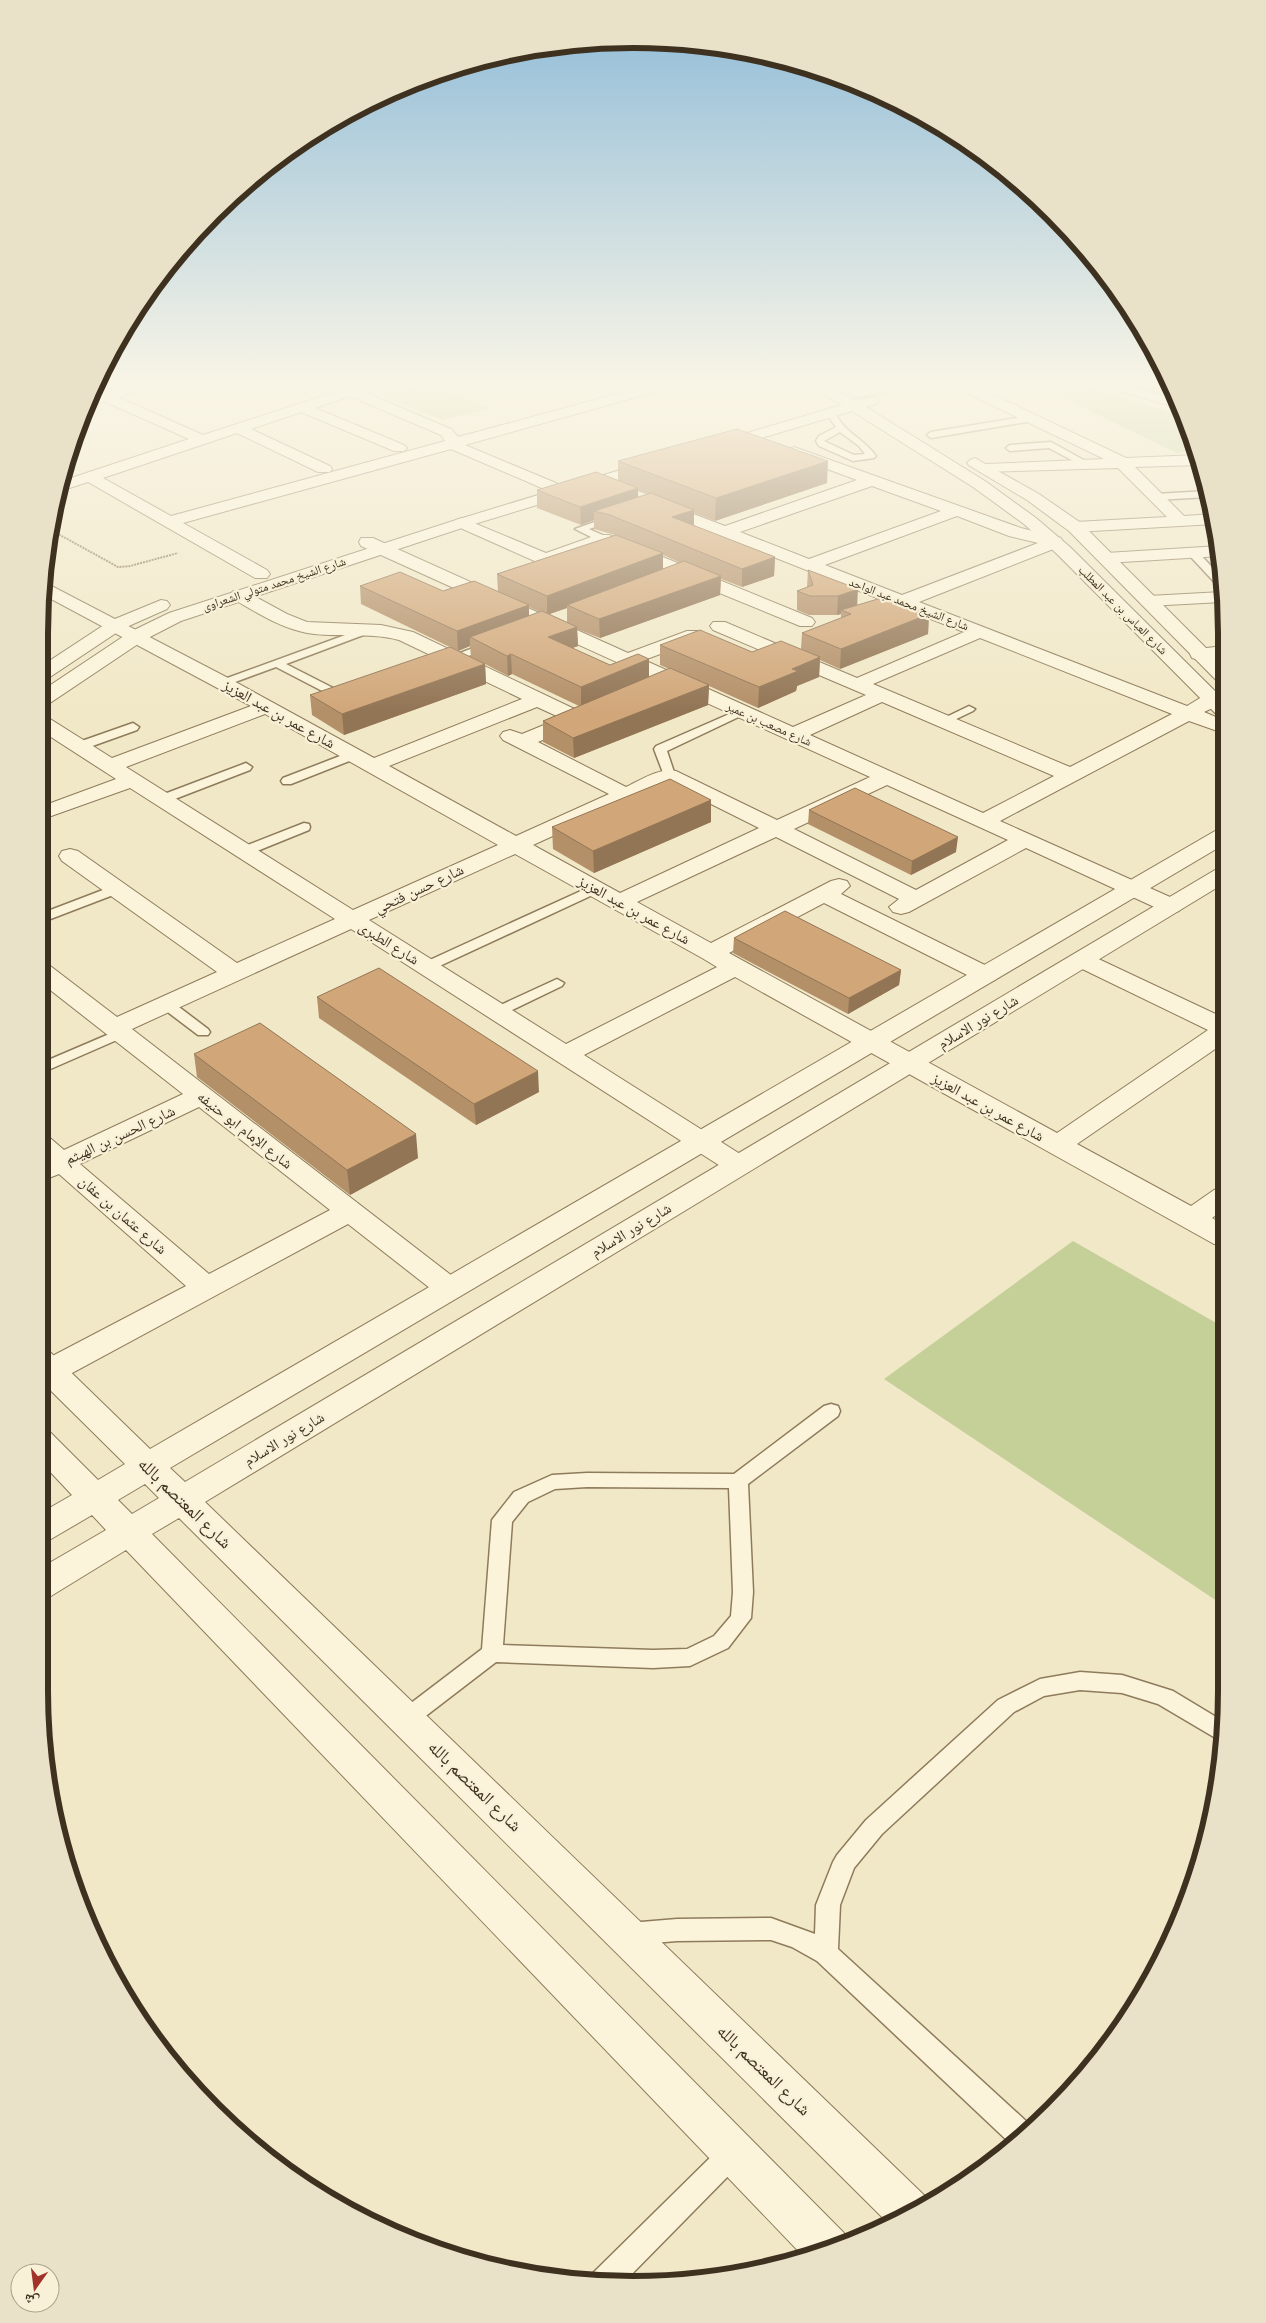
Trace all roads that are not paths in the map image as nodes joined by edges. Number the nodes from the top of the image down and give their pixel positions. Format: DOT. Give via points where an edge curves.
graph roads {
  1 [pos="121,494"];
  2 [pos="240,494"];
  3 [pos="248,494"];
  4 [pos="525,494"];
  5 [pos="555,494"];
  6 [pos="830,494"];
  7 [pos="910,494"];
  8 [pos="993,494"];
  9 [pos="1028,494"];
  10 [pos="1153,494"];
  11 [pos="1201,494"];
  12 [pos="1156,497"];
  13 [pos="648,505"];
  14 [pos="956,511"];
  15 [pos="626,514"];
  16 [pos="162,518"];
  17 [pos="1207,520"];
  18 [pos="1180,521"];
  19 [pos="462,523"];
  20 [pos="1075,527"];
  21 [pos="724,532"];
  22 [pos="603,539"];
  23 [pos="1055,542"];
  24 [pos="375,545"];
  25 [pos="1212,552"];
  26 [pos="1193,553"];
  27 [pos="1106,558"];
  28 [pos="810,565"];
  29 [pos="684,572"];
  30 [pos="261,574"];
  31 [pos="1215,577"];
  32 [pos="656,582"];
  33 [pos="49,590"];
  34 [pos="239,596"];
  35 [pos="1217,597"];
  36 [pos="901,601"];
  37 [pos="1148,601"];
  38 [pos="769,607"];
  39 [pos="874,610"];
  40 [pos="806,622"];
  41 [pos="826,624"];
  42 [pos="116,625"];
  43 [pos="719,626"];
  44 [pos="370,629"];
  45 [pos="979,632"];
  46 [pos="137,636"];
  47 [pos="504,639"];
  48 [pos="758,642"];
  49 [pos="1218,652"];
  50 [pos="1199,654"];
  51 [pos="453,659"];
  52 [pos="628,660"];
  53 [pos="277,663"];
  54 [pos="434,666"];
  55 [pos="48,670"];
  56 [pos="1218,671"];
  57 [pos="670,679"];
  58 [pos="223,683"];
  59 [pos="858,684"];
  60 [pos="644,690"];
  61 [pos="360,694"];
  62 [pos="883,694"];
  63 [pos="48,696"];
  64 [pos="537,700"];
  65 [pos="1218,701"];
  66 [pos="1218,702"];
  67 [pos="267,707"];
  68 [pos="969,709"];
  69 [pos="743,711"];
  70 [pos="1189,713"];
  71 [pos="944,721"];
  72 [pos="482,722"];
  73 [pos="1218,725"];
  74 [pos="48,726"];
  75 [pos="133,727"];
  76 [pos="793,734"];
  77 [pos="521,742"];
  78 [pos="80,746"];
  79 [pos="363,760"];
  80 [pos="110,766"];
  81 [pos="246,766"];
  82 [pos="668,775"];
  83 [pos="1070,775"];
  84 [pos="887,777"];
  85 [pos="132,780"];
  86 [pos="287,781"];
  87 [pos="625,794"];
  88 [pos="162,799"];
  89 [pos="48,811"];
  90 [pos="983,821"];
  91 [pos="304,826"];
  92 [pos="776,828"];
  93 [pos="1218,839"];
  94 [pos="1025,840"];
  95 [pos="515,845"];
  96 [pos="245,851"];
  97 [pos="70,856"];
  98 [pos="864,873"];
  99 [pos="1218,878"];
  100 [pos="116,888"];
  101 [pos="1133,888"];
  102 [pos="594,889"];
  103 [pos="824,894"];
  104 [pos="917,899"];
  105 [pos="619,902"];
  106 [pos="1171,906"];
  107 [pos="48,917"];
  108 [pos="352,919"];
  109 [pos="877,920"];
  110 [pos="710,953"];
  111 [pos="1082,960"];
  112 [pos="426,967"];
  113 [pos="735,967"];
  114 [pos="235,973"];
  115 [pos="986,975"];
  116 [pos="48,976"];
  117 [pos="557,983"];
  118 [pos="166,1004"];
  119 [pos="497,1012"];
  120 [pos="117,1031"];
  121 [pos="202,1032"];
  122 [pos="1218,1038"];
  123 [pos="1218,1040"];
  124 [pos="871,1042"];
  125 [pos="565,1055"];
  126 [pos="909,1063"];
  127 [pos="48,1066"];
  128 [pos="201,1096"];
  129 [pos="701,1142"];
  130 [pos="1058,1145"];
  131 [pos="738,1166"];
  132 [pos="51,1168"];
  133 [pos="1218,1200"];
  134 [pos="350,1211"];
  135 [pos="1192,1219"];
  136 [pos="1218,1234"];
  137 [pos="206,1288"];
  138 [pos="450,1289"];
  139 [pos="48,1364"];
  140 [pos="48,1368"];
  141 [pos="831,1411"];
  142 [pos="48,1449"];
  143 [pos="148,1466"];
  144 [pos="738,1481"];
  145 [pos="95,1497"];
  146 [pos="182,1500"];
  147 [pos="48,1525"];
  148 [pos="129,1532"];
  149 [pos="48,1581"];
  150 [pos="492,1653"];
  151 [pos="406,1719"];
  152 [pos="1217,1729"];
  153 [pos="626,1934"];
  154 [pos="826,1954"];
  155 [pos="1018,2131"];
  156 [pos="734,2152"];
  157 [pos="905,2208"];
  158 [pos="823,2243"];
  159 [pos="611,2275"];
  1 -- 16 [label="street"];
  2 -- 16 [label="street"];
  3 -- 16 [label="street"];
  4 -- 24 [label="street, شارع الشيخ محمد متولي الشعراوى"];
  5 -- 19 [label="street, شارع الشيخ محمد متولي الشعراوى"];
  6 -- 21 [label="street"];
  7 -- 14 [label="street"];
  8 -- 23 [label="street, شارع العباس بن عبد المطلب"];
  9 -- 20 [label="street, شارع العباس بن عبد المطلب"];
  10 -- 12 [label="street"];
  11 -- 12 [label="lane"];
  12 -- 18 [label="street"];
  13 -- 21 [label="street, شارع الشيخ محمد عبد الواحد"];
  14 -- 23 [label="street"];
  14 -- 28 [label="street"];
  15 -- 22 [label="lane" via="580,529"];
  16 -- 30 [label="street"];
  17 -- 18 [label="street"];
  18 -- 20 [label="street"];
  19 -- 22 [label="street" via="545,559"];
  19 -- 24 [label="street, شارع الشيخ محمد متولي الشعراوى"];
  20 -- 27 [label="street, شارع العباس بن عبد المطلب"];
  21 -- 28 [label="street, شارع الشيخ محمد عبد الواحد"];
  22 -- 29 [label="street"];
  23 -- 36 [label="street"];
  23 -- 65 [label="street, شارع العباس بن عبد المطلب"];
  24 -- 30 [label="street, شارع الشيخ محمد متولي الشعراوى"];
  24 -- 34 [label="street, شارع الشيخ محمد متولي الشعراوى"];
  24 -- 52 [label="street, شارع مصعب بن عمير"];
  25 -- 26 [label="street"];
  26 -- 27 [label="street"];
  26 -- 31 [label="lane"];
  27 -- 37 [label="street, شارع العباس بن عبد المطلب"];
  28 -- 36 [label="street, شارع الشيخ محمد عبد الواحد"];
  29 -- 32 [label="street"];
  29 -- 38 [label="street"];
  30 -- 42 [label="street, شارع الشيخ محمد متولي الشعراوى" via="162,604"];
  33 -- 42 [label="street, شارع عمر بن عبد العزيز"];
  34 -- 44 [label="street" via="296,624 324,629"];
  34 -- 46 [label="street, شارع الشيخ محمد متولي الشعراوى" via="175,617"];
  35 -- 37 [label="street"];
  36 -- 39 [label="street"];
  36 -- 45 [label="street, شارع الشيخ محمد عبد الواحد"];
  37 -- 50 [label="street, شارع العباس بن عبد المطلب"];
  38 -- 40 [label="street"];
  38 -- 43 [label="street"];
  40 -- 41 [label="street"];
  40 -- 48 [label="street"];
  42 -- 46 [label="street, شارع عمر بن عبد العزيز"];
  42 -- 55 [label="street, شارع الشيخ محمد متولي الشعراوى"];
  43 -- 48 [label="street"];
  43 -- 52 [label="street"];
  44 -- 51 [label="street" via="406,636"];
  44 -- 53 [label="lane"];
  45 -- 59 [label="street"];
  45 -- 70 [label="street, شارع الشيخ محمد عبد الواحد"];
  46 -- 58 [label="street, شارع عمر بن عبد العزيز"];
  46 -- 63 [label="street, شارع الشيخ محمد متولي الشعراوى"];
  47 -- 51 [label="lane"];
  48 -- 59 [label="street"];
  49 -- 50 [label="street"];
  50 -- 56 [label="street, شارع العباس بن عبد المطلب"];
  51 -- 54 [label="lane"];
  51 -- 64 [label="street"];
  52 -- 57 [label="street, شارع مصعب بن عمير"];
  53 -- 58 [label="lane"];
  53 -- 61 [label="lane" via="334,693"];
  57 -- 60 [label="street"];
  57 -- 69 [label="street, شارع مصعب بن عمير"];
  58 -- 67 [label="street, شارع عمر بن عبد العزيز"];
  59 -- 62 [label="street"];
  62 -- 71 [label="street"];
  62 -- 76 [label="street"];
  64 -- 72 [label="street"];
  64 -- 77 [label="street" via="585,715"];
  66 -- 70 [label="street"];
  67 -- 79 [label="street, شارع عمر بن عبد العزيز"];
  67 -- 80 [label="street"];
  68 -- 71 [label="lane"];
  69 -- 76 [label="street, شارع مصعب بن عمير"];
  69 -- 82 [label="lane" via="660,749"];
  70 -- 73 [label="street, شارع الشيخ محمد عبد الواحد"];
  70 -- 83 [label="street"];
  71 -- 83 [label="street"];
  72 -- 77 [label="street"];
  72 -- 79 [label="street"];
  74 -- 78 [label="street, شارع الطبرى"];
  75 -- 78 [label="lane"];
  76 -- 84 [label="street, شارع مصعب بن عمير"];
  77 -- 87 [label="street"];
  78 -- 80 [label="street, شارع الطبرى"];
  79 -- 86 [label="lane"];
  79 -- 95 [label="street, شارع عمر بن عبد العزيز"];
  80 -- 85 [label="street, شارع الطبرى"];
  81 -- 88 [label="lane"];
  82 -- 87 [label="street, شارع حسن فتحي"];
  82 -- 92 [label="street"];
  83 -- 90 [label="street"];
  84 -- 90 [label="street, شارع مصعب بن عمير"];
  84 -- 92 [label="street"];
  85 -- 88 [label="street, شارع الطبرى"];
  85 -- 89 [label="street"];
  87 -- 95 [label="street, شارع حسن فتحي"];
  88 -- 96 [label="street, شارع الطبرى"];
  90 -- 94 [label="street, شارع مصعب بن عمير"];
  91 -- 96 [label="lane"];
  92 -- 98 [label="street"];
  92 -- 105 [label="street"];
  93 -- 101 [label="street"];
  94 -- 101 [label="street, شارع مصعب بن عمير"];
  94 -- 104 [label="street"];
  95 -- 102 [label="street, شارع عمر بن عبد العزيز"];
  95 -- 108 [label="street, شارع حسن فتحي"];
  96 -- 108 [label="street, شارع الطبرى"];
  97 -- 100 [label="street"];
  98 -- 103 [label="street"];
  98 -- 104 [label="street"];
  99 -- 106 [label="street, شارع نور الاسلام"];
  100 -- 107 [label="lane"];
  100 -- 114 [label="street"];
  101 -- 106 [label="street, شارع مصعب بن عمير"];
  101 -- 115 [label="street"];
  102 -- 105 [label="street, شارع عمر بن عبد العزيز"];
  102 -- 112 [label="lane"];
  103 -- 109 [label="street"];
  103 -- 110 [label="street"];
  104 -- 109 [label="street"];
  105 -- 110 [label="street, شارع عمر بن عبد العزيز"];
  106 -- 111 [label="street, شارع نور الاسلام"];
  108 -- 112 [label="street, شارع الطبرى"];
  108 -- 114 [label="street, شارع حسن فتحي"];
  109 -- 115 [label="street"];
  110 -- 113 [label="street, شارع عمر بن عبد العزيز"];
  111 -- 122 [label="street"];
  111 -- 126 [label="street, شارع نور الاسلام"];
  112 -- 119 [label="street, شارع الطبرى"];
  113 -- 124 [label="street, شارع عمر بن عبد العزيز"];
  113 -- 125 [label="street"];
  114 -- 118 [label="street, شارع حسن فتحي"];
  115 -- 124 [label="street"];
  116 -- 120 [label="street, شارع الإمام ابو حنيفه"];
  117 -- 119 [label="lane"];
  118 -- 120 [label="street, شارع حسن فتحي"];
  118 -- 121 [label="lane"];
  119 -- 125 [label="street, شارع الطبرى"];
  120 -- 127 [label="lane"];
  120 -- 128 [label="street, شارع الإمام ابو حنيفه"];
  123 -- 130 [label="street"];
  124 -- 126 [label="street, شارع عمر بن عبد العزيز"];
  124 -- 129 [label="street"];
  125 -- 129 [label="street, شارع الطبرى"];
  126 -- 130 [label="street, شارع عمر بن عبد العزيز"];
  126 -- 131 [label="street, شارع نور الاسلام"];
  128 -- 132 [label="street, شارع الحسن بن الهيثم"];
  128 -- 134 [label="street, شارع الإمام ابو حنيفه"];
  129 -- 131 [label="street, شارع الطبرى"];
  129 -- 138 [label="street"];
  130 -- 135 [label="street, شارع عمر بن عبد العزيز"];
  131 -- 146 [label="street, شارع نور الاسلام"];
  132 -- 137 [label="street, شارع عثمان بن عفان"];
  133 -- 135 [label="street"];
  134 -- 137 [label="street"];
  134 -- 138 [label="street, شارع الإمام ابو حنيفه"];
  135 -- 136 [label="street, شارع عمر بن عبد العزيز"];
  137 -- 139 [label="street"];
  138 -- 143 [label="street"];
  140 -- 143 [label="street, شارع المعتصم بالله"];
  141 -- 144 [label="lane"];
  142 -- 145 [label="street"];
  143 -- 145 [label="street"];
  143 -- 146 [label="street, شارع المعتصم بالله"];
  144 -- 150 [label="lane" via="552,1482 522,1497 502,1520"];
  144 -- 150 [label="lane" via="743,1592 741,1618 722,1642 690,1658"];
  145 -- 147 [label="street"];
  145 -- 148 [label="street"];
  146 -- 148 [label="street, شارع نور الاسلام"];
  146 -- 151 [label="street, شارع المعتصم بالله"];
  148 -- 149 [label="street, شارع نور الاسلام"];
  148 -- 156 [label="street"];
  150 -- 151 [label="lane"];
  151 -- 153 [label="street, شارع المعتصم بالله"];
  152 -- 154 [label="lane" via="1165,1697 1122,1684 1080,1681 1040,1688 1006,1706 874,1826 845,1862 828,1905"];
  153 -- 154 [label="lane" via="771,1929 799,1938"];
  153 -- 157 [label="street, شارع المعتصم بالله"];
  154 -- 155 [label="lane"];
  156 -- 158 [label="street"];
  156 -- 159 [label="lane"];
}
